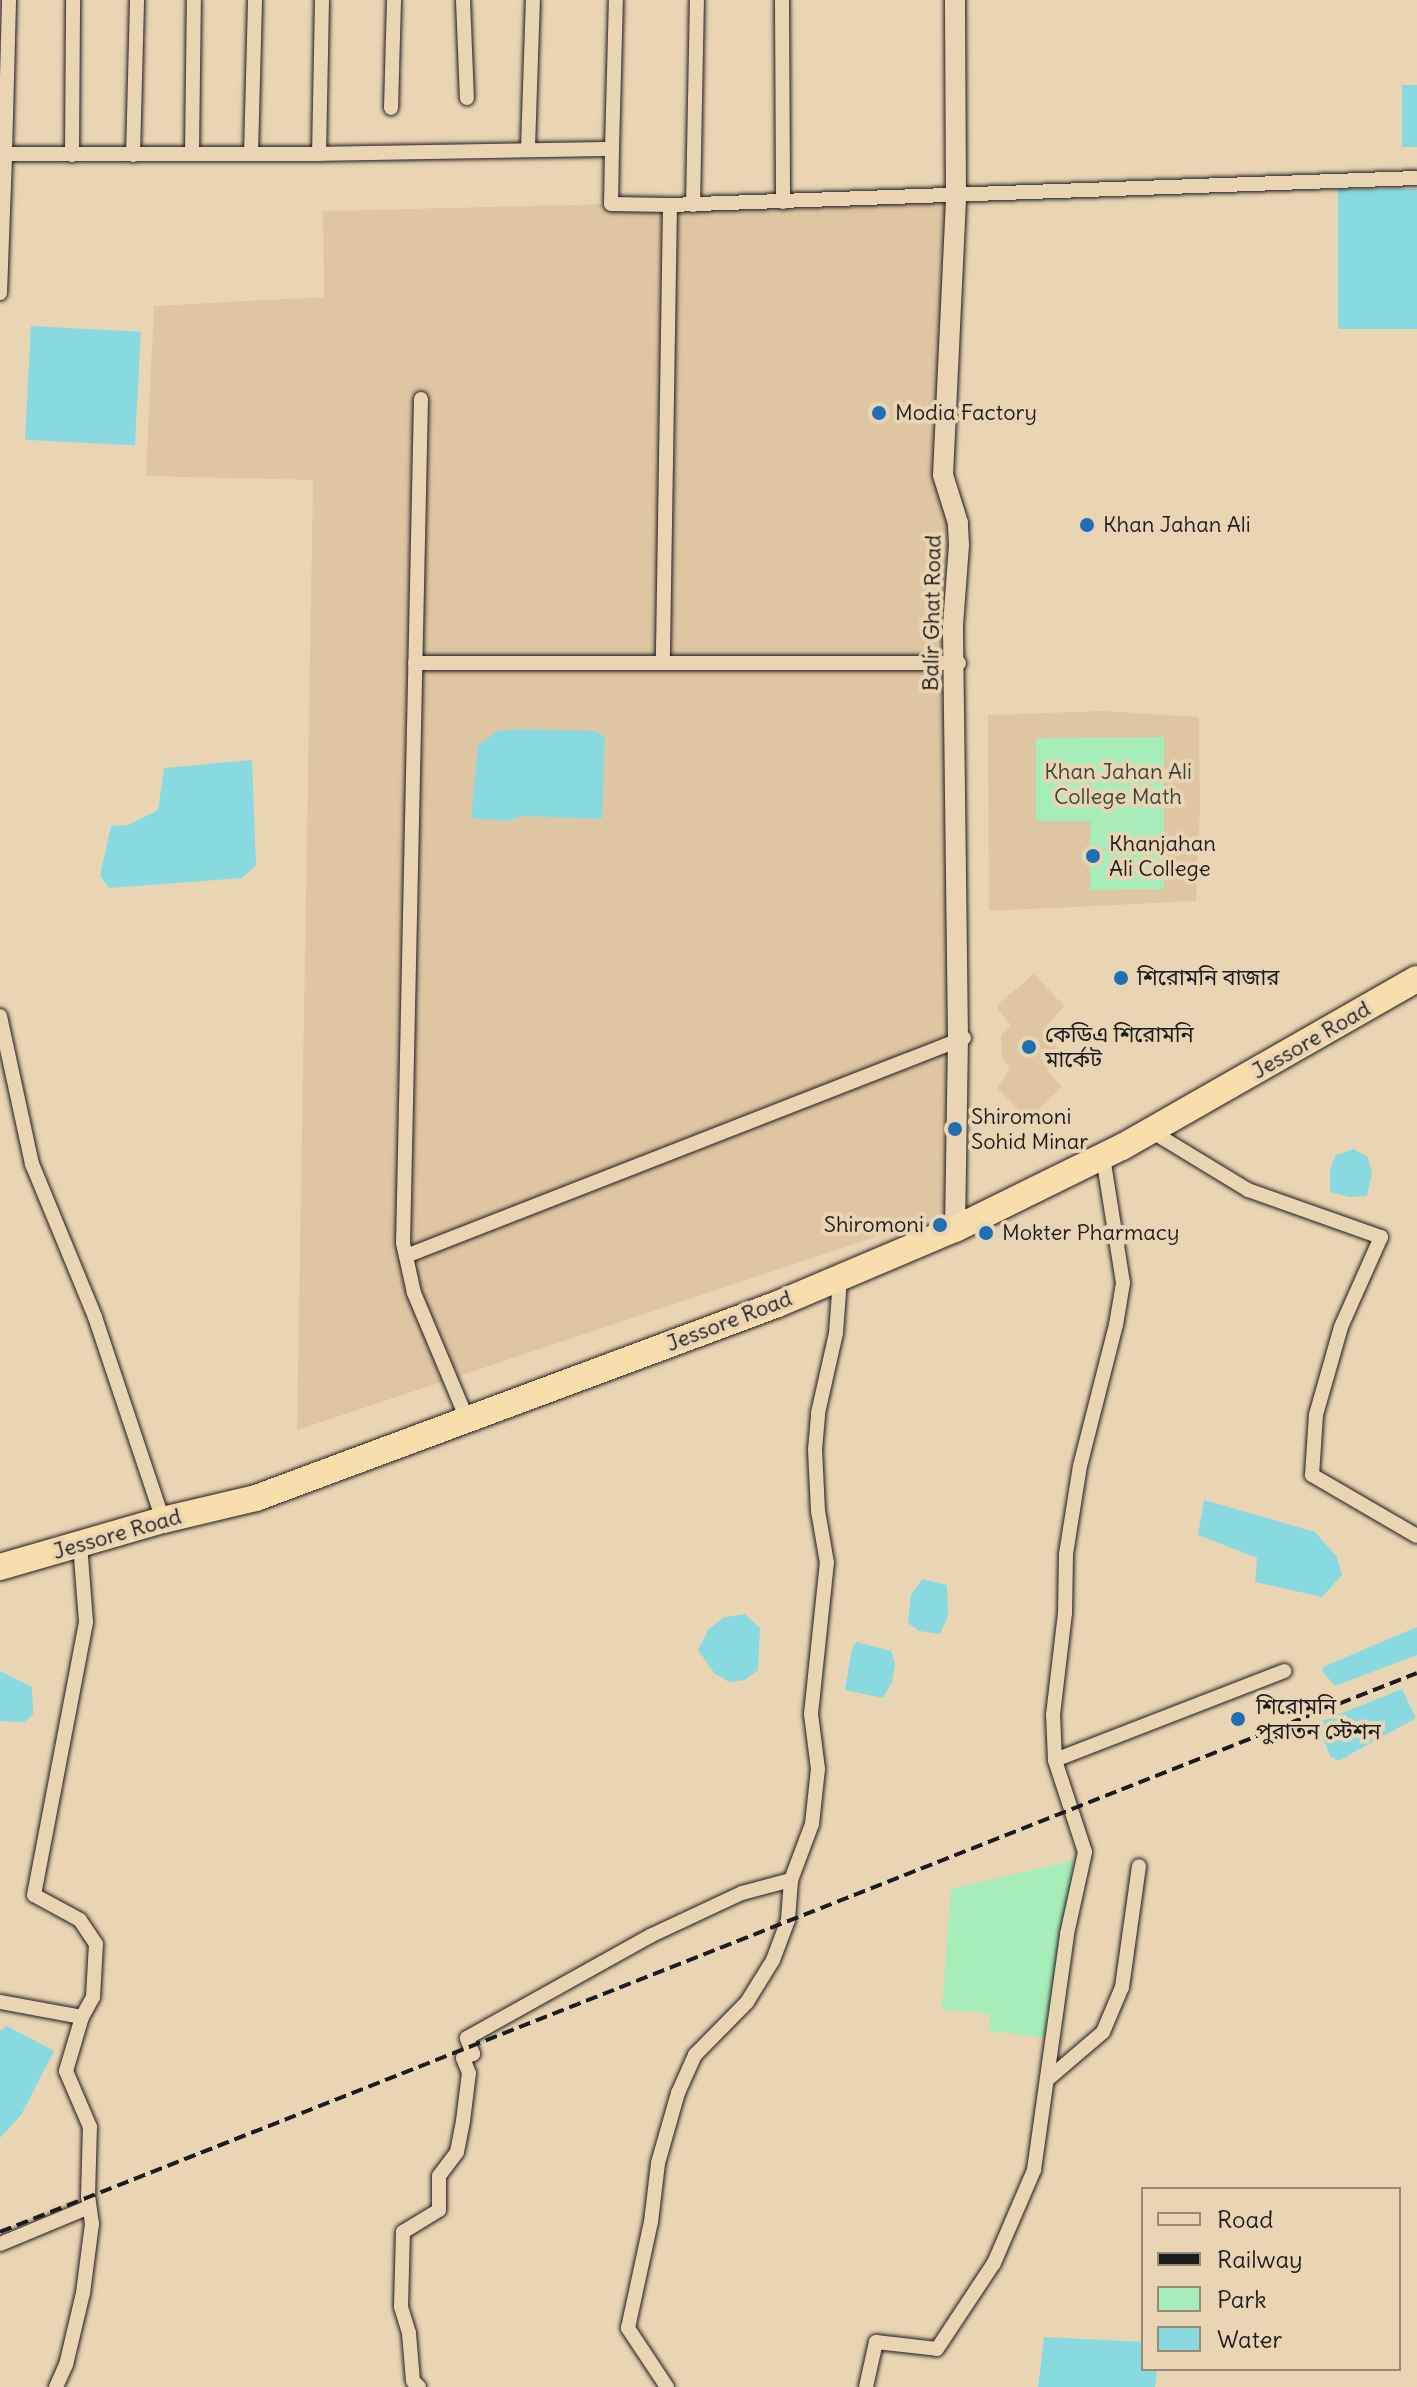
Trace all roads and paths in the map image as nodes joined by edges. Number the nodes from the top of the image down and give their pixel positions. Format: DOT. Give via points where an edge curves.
graph roads {
  1 [pos="9,0"];
  2 [pos="73,0"];
  3 [pos="137,0"];
  4 [pos="194,0"];
  5 [pos="255,0"];
  6 [pos="322,0"];
  7 [pos="394,0"];
  8 [pos="463,0"];
  9 [pos="533,0"];
  10 [pos="616,0"];
  11 [pos="697,0"];
  12 [pos="782,0"];
  13 [pos="958,0"];
  14 [pos="467,98"];
  15 [pos="391,108"];
  16 [pos="528,148"];
  17 [pos="612,149"];
  18 [pos="5,154"];
  19 [pos="192,154"];
  20 [pos="251,154"];
  21 [pos="319,154"];
  22 [pos="72,155"];
  23 [pos="133,155"];
  24 [pos="1417,178"];
  25 [pos="959,196"];
  26 [pos="783,202"];
  27 [pos="670,205"];
  28 [pos="693,205"];
  29 [pos="0,293"];
  30 [pos="421,399"];
  31 [pos="415,663"];
  32 [pos="663,663"];
  33 [pos="956,663"];
  34 [pos="1417,979"];
  35 [pos="0,1016"];
  36 [pos="961,1039"];
  37 [pos="1151,1131"];
  38 [pos="1103,1157"];
  39 [pos="957,1228"];
  40 [pos="406,1256"];
  41 [pos="840,1278"];
  42 [pos="467,1419"];
  43 [pos="163,1520"];
  44 [pos="1417,1536"];
  45 [pos="80,1544"];
  46 [pos="0,1567"];
  47 [pos="1284,1671"];
  48 [pos="1055,1760"];
  49 [pos="1139,1866"];
  50 [pos="791,1880"];
  51 [pos="0,2002"];
  52 [pos="82,2017"];
  53 [pos="1048,2079"];
  54 [pos="89,2207"];
  55 [pos="0,2244"];
  56 [pos="56,2387"];
  57 [pos="419,2387"];
  58 [pos="667,2387"];
  59 [pos="866,2387"];
  1 -- 18 [label="street"];
  2 -- 22 [label="street"];
  3 -- 23 [label="street"];
  4 -- 19 [label="street"];
  5 -- 20 [label="street"];
  6 -- 21 [label="street"];
  7 -- 15 [label="street"];
  8 -- 14 [label="street"];
  9 -- 16 [label="street"];
  10 -- 17 [label="street"];
  11 -- 28 [label="street"];
  12 -- 26 [label="street"];
  13 -- 25 [label="street, Balir Ghat Road"];
  16 -- 17 [label="street"];
  16 -- 21 [label="street"];
  17 -- 27 [label="street" via="611,204"];
  18 -- 22 [label="street"];
  18 -- 29 [label="street"];
  19 -- 20 [label="street"];
  19 -- 23 [label="street"];
  20 -- 21 [label="street"];
  22 -- 23 [label="street"];
  24 -- 25 [label="street"];
  25 -- 26 [label="street"];
  25 -- 33 [label="street, Balir Ghat Road" via="948,474 964,522"];
  26 -- 28 [label="street"];
  27 -- 28 [label="street"];
  27 -- 32 [label="street"];
  30 -- 31 [label="street"];
  31 -- 32 [label="street"];
  31 -- 40 [label="street" via="402,1154"];
  32 -- 33 [label="street"];
  33 -- 36 [label="street, Balir Ghat Road"];
  34 -- 37 [label="highway, Jessore Road"];
  35 -- 43 [label="street" via="32,1164 95,1317"];
  36 -- 39 [label="street, Balir Ghat Road"];
  36 -- 40 [label="street"];
  37 -- 38 [label="highway, Jessore Road"];
  37 -- 44 [label="street" via="1248,1190 1381,1237 1341,1327 1316,1415 1312,1475"];
  38 -- 39 [label="highway, Jessore Road"];
  38 -- 48 [label="street" via="1123,1283 1080,1466 1066,1554 1053,1715"];
  39 -- 41 [label="highway, Jessore Road"];
  40 -- 42 [label="street" via="414,1293"];
  41 -- 42 [label="highway, Jessore Road"];
  41 -- 50 [label="street" via="815,1450 827,1563 811,1714 818,1769 812,1824"];
  42 -- 43 [label="highway, Jessore Road" via="256,1498"];
  43 -- 45 [label="highway, Jessore Road"];
  45 -- 46 [label="highway, Jessore Road"];
  45 -- 52 [label="street" via="86,1622 34,1895 80,1920 96,1944 93,1997"];
  47 -- 48 [label="street"];
  48 -- 53 [label="street" via="1085,1852 1067,1934"];
  49 -- 53 [label="street" via="1122,1987 1103,2032"];
  50 -- 57 [label="street" via="742,1893 650,1936 467,2038 473,2054 463,2058 469,2073 463,2121 457,2152 439,2176 439,2210 403,2232 401,2307 413,2381"];
  50 -- 58 [label="street" via="788,1920 773,1960 747,2002 695,2055 658,2163 628,2328"];
  51 -- 52 [label="street"];
  52 -- 54 [label="street" via="66,2071 90,2127"];
  53 -- 59 [label="street" via="1034,2170 994,2263 937,2349 876,2342"];
  54 -- 55 [label="street"];
  54 -- 56 [label="street" via="92,2224 83,2293"];
}
